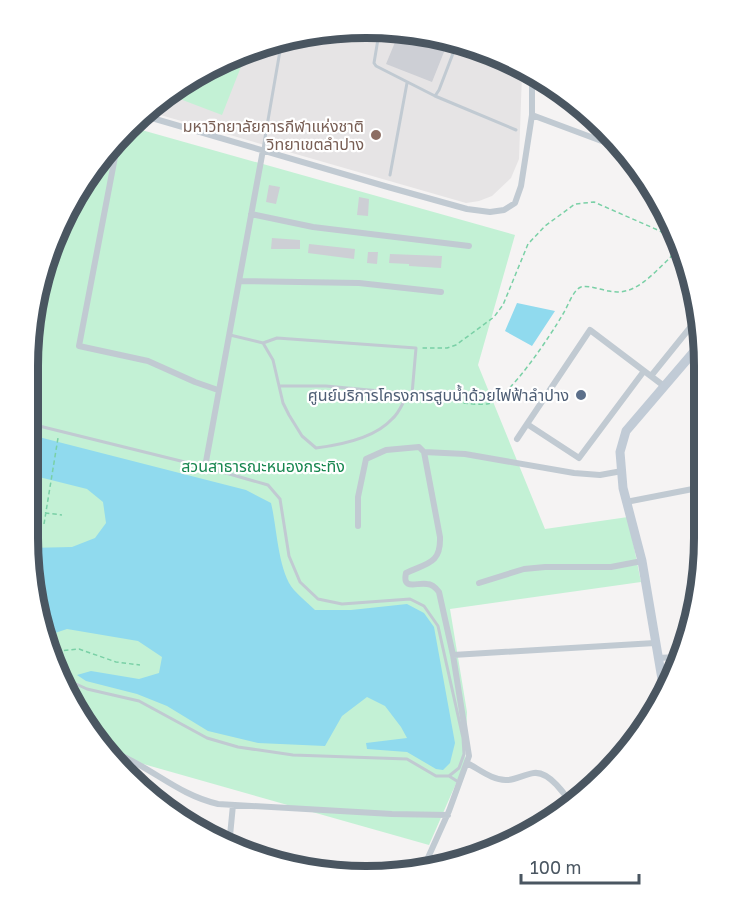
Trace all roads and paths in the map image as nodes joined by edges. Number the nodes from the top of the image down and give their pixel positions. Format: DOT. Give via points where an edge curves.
graph roads {
  1 [pos="376,38"];
  2 [pos="280,49"];
  3 [pos="454,50"];
  4 [pos="532,82"];
  5 [pos="407,83"];
  6 [pos="435,96"];
  7 [pos="531,115"];
  8 [pos="151,117"];
  9 [pos="516,130"];
  10 [pos="605,142"];
  11 [pos="263,150"];
  12 [pos="116,153"];
  13 [pos="390,175"];
  14 [pos="251,214"];
  15 [pos="668,237"];
  16 [pos="469,246"];
  17 [pos="673,252"];
  18 [pos="238,281"];
  19 [pos="441,292"];
  20 [pos="691,326"];
  21 [pos="229,334"];
  22 [pos="263,343"];
  23 [pos="416,348"];
  24 [pos="693,353"];
  25 [pos="644,371"];
  26 [pos="651,376"];
  27 [pos="279,386"];
  28 [pos="664,386"];
  29 [pos="218,390"];
  30 [pos="412,394"];
  31 [pos="403,403"];
  32 [pos="527,424"];
  33 [pos="38,426"];
  34 [pos="60,431"];
  35 [pos="517,439"];
  36 [pos="424,452"];
  37 [pos="205,467"];
  38 [pos="622,471"];
  39 [pos="693,490"];
  40 [pos="626,502"];
  41 [pos="38,512"];
  42 [pos="46,513"];
  43 [pos="62,515"];
  44 [pos="44,524"];
  45 [pos="358,526"];
  46 [pos="642,561"];
  47 [pos="478,583"];
  48 [pos="655,643"];
  49 [pos="58,651"];
  50 [pos="453,655"];
  51 [pos="671,657"];
  52 [pos="658,658"];
  53 [pos="140,665"];
  54 [pos="662,680"];
  55 [pos="70,681"];
  56 [pos="118,754"];
  57 [pos="467,763"];
  58 [pos="449,776"];
  59 [pos="460,784"];
  60 [pos="567,797"];
  61 [pos="233,805"];
  62 [pos="448,815"];
  63 [pos="230,837"];
  64 [pos="427,860"];
  1 -- 5 [label="lane" via="376,66"];
  2 -- 11 [label="lane"];
  3 -- 6 [label="lane"];
  4 -- 7 [label="street"];
  5 -- 6 [label="lane"];
  5 -- 13 [label="lane"];
  6 -- 9 [label="lane"];
  7 -- 10 [label="street"];
  7 -- 11 [label="street" via="515,203 490,212 467,209"];
  8 -- 11 [label="street"];
  11 -- 14 [label="street"];
  12 -- 29 [label="street" via="79,346 148,361"];
  14 -- 16 [label="street" via="313,227"];
  14 -- 18 [label="street"];
  15 -- 23 [label="path" via="594,201 575,204 544,226 528,244 503,305 494,317 456,345"];
  17 -- 30 [label="path" via="635,288 621,293 588,287 577,291 522,374 496,401 478,404"];
  18 -- 19 [label="street" via="359,283"];
  18 -- 21 [label="street"];
  20 -- 26 [label="street"];
  21 -- 22 [label="lane"];
  21 -- 29 [label="street"];
  22 -- 23 [label="lane" via="288,339"];
  22 -- 27 [label="lane" via="273,360"];
  23 -- 30 [label="lane"];
  24 -- 28 [label="street"];
  25 -- 26 [label="street"];
  25 -- 32 [label="street" via="579,458"];
  25 -- 32 [label="street" via="590,330"];
  26 -- 28 [label="street"];
  27 -- 30 [label="lane"];
  27 -- 31 [label="lane" via="289,415 302,436 316,448 371,433 392,420"];
  28 -- 38 [label="street" via="626,431 620,452"];
  29 -- 37 [label="street"];
  32 -- 35 [label="street"];
  33 -- 34 [label="lane"];
  34 -- 37 [label="lane"];
  34 -- 42 [label="path"];
  36 -- 38 [label="street" via="465,454 583,474"];
  36 -- 45 [label="street" via="419,447 386,450 366,459 358,497"];
  36 -- 50 [label="street" via="441,550 433,561 405,577 410,585 426,584 440,591"];
  37 -- 58 [label="lane" via="268,485 280,500 289,556 300,582 318,599 342,604 411,599 424,606 438,626 463,738 464,754 459,768"];
  38 -- 40 [label="street"];
  39 -- 40 [label="street"];
  40 -- 46 [label="street"];
  41 -- 42 [label="path"];
  42 -- 43 [label="path"];
  42 -- 44 [label="path"];
  46 -- 47 [label="street" via="610,567 524,569"];
  46 -- 48 [label="street"];
  48 -- 50 [label="street"];
  48 -- 52 [label="street"];
  49 -- 53 [label="path" via="79,649 116,662"];
  50 -- 57 [label="street"];
  51 -- 52 [label="street"];
  52 -- 54 [label="street"];
  55 -- 58 [label="lane" via="139,701 207,738 238,747 293,755 407,759 436,776"];
  56 -- 61 [label="street" via="199,799"];
  57 -- 59 [label="street"];
  57 -- 60 [label="street" via="505,781 540,773"];
  58 -- 59 [label="lane"];
  59 -- 62 [label="street"];
  61 -- 62 [label="street"];
  61 -- 63 [label="street"];
  62 -- 64 [label="street"];
}
